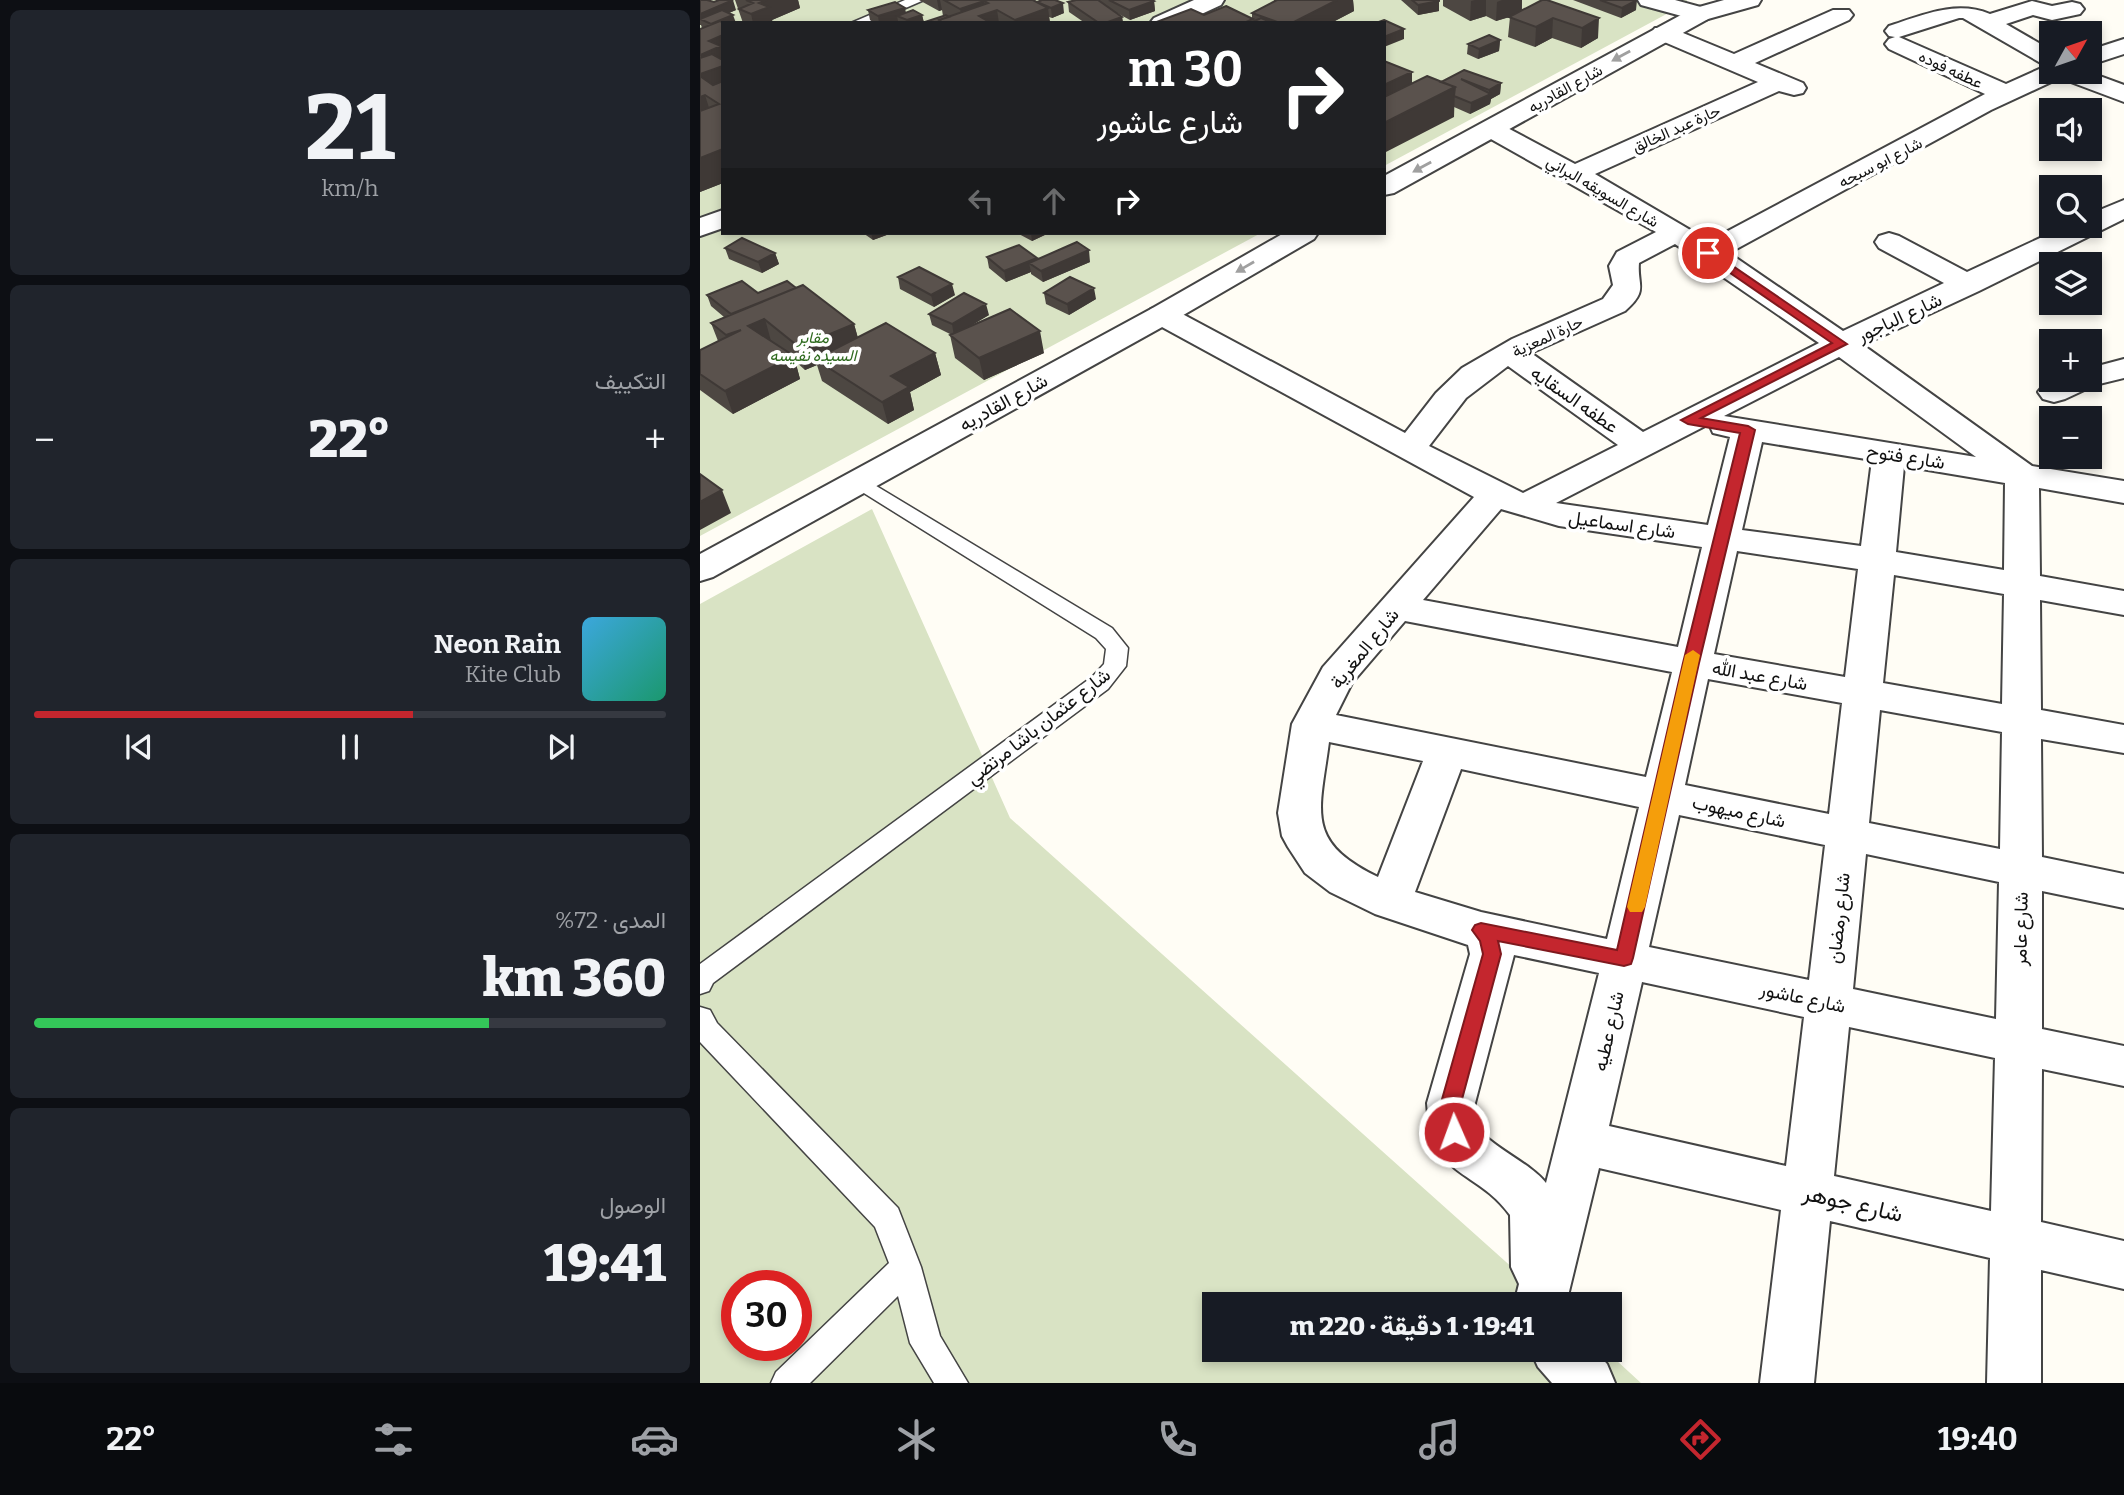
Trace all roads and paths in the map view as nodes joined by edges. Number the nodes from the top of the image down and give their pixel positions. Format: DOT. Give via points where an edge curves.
graph roads {
  1 [pos="918,0"];
  2 [pos="1213,0"];
  3 [pos="1649,0"];
  4 [pos="1750,0"];
  5 [pos="2071,9"];
  6 [pos="1700,14"];
  7 [pos="1841,15"];
  8 [pos="863,21"];
  9 [pos="1166,21"];
  10 [pos="1988,22"];
  11 [pos="1663,33"];
  12 [pos="2124,46"];
  13 [pos="2039,53"];
  14 [pos="2102,54"];
  15 [pos="1734,63"];
  16 [pos="2039,78"];
  17 [pos="2098,84"];
  18 [pos="2006,94"];
  19 [pos="2124,94"];
  20 [pos="1491,129"];
  21 [pos="1574,181"];
  22 [pos="1386,186"];
  23 [pos="2124,208"];
  24 [pos="721,219"];
  25 [pos="2102,219"];
  26 [pos="700,228"];
  27 [pos="1675,233"];
  28 [pos="1301,235"];
  29 [pos="2063,238"];
  30 [pos="1889,242"];
  31 [pos="1708,253"];
  32 [pos="1969,285"];
  33 [pos="1162,315"];
  34 [pos="1841,344"];
  35 [pos="1510,353"];
  36 [pos="1688,420"];
  37 [pos="1748,430"];
  38 [pos="1640,445"];
  39 [pos="1409,449"];
  40 [pos="1888,453"];
  41 [pos="2022,475"];
  42 [pos="858,481"];
  43 [pos="2124,491"];
  44 [pos="1510,499"];
  45 [pos="1721,538"];
  46 [pos="1877,560"];
  47 [pos="700,569"];
  48 [pos="2022,585"];
  49 [pos="2124,603"];
  50 [pos="1396,607"];
  51 [pos="1691,663"];
  52 [pos="1863,693"];
  53 [pos="2021,721"];
  54 [pos="1312,724"];
  55 [pos="2124,739"];
  56 [pos="1447,752"];
  57 [pos="1661,796"];
  58 [pos="1847,834"];
  59 [pos="2021,869"];
  60 [pos="2124,891"];
  61 [pos="1390,902"];
  62 [pos="1481,930"];
  63 [pos="1624,958"];
  64 [pos="700,983"];
  65 [pos="1829,1002"];
  66 [pos="704,1025"];
  67 [pos="2018,1043"];
  68 [pos="2124,1066"];
  69 [pos="1583,1142"];
  70 [pos="1808,1193"];
  71 [pos="2016,1240"];
  72 [pos="2124,1265"];
  73 [pos="906,1266"];
  74 [pos="1539,1292"];
  75 [pos="1542,1292"];
  76 [pos="1569,1362"];
  77 [pos="787,1383"];
  78 [pos="952,1383"];
  79 [pos="1588,1383"];
  80 [pos="1787,1383"];
  81 [pos="2014,1383"];
  1 -- 8 [label="lane"];
  2 -- 9 [label="street"];
  3 -- 6 [label="street"];
  4 -- 6 [label="street, شارع القادريه"];
  5 -- 10 [label="street" via="2052,13 2032,8"];
  6 -- 11 [label="street, شارع القادريه"];
  7 -- 15 [label="street"];
  10 -- 13 [label="street"];
  10 -- 18 [label="street, عطفه فوده" via="1957,10 1897,38"];
  11 -- 15 [label="street"];
  11 -- 20 [label="street, شارع القادريه, one-way"];
  12 -- 14 [label="street"];
  15 -- 21 [label="street, حارة عبد الخالق" via="1789,86"];
  16 -- 18 [label="street, شارع ابو سبحه"];
  17 -- 19 [label="street"];
  18 -- 31 [label="street, شارع ابو سبحه"];
  20 -- 21 [label="street, شارع السويقه البراني"];
  20 -- 22 [label="street, شارع القادريه, one-way"];
  21 -- 27 [label="street, شارع السويقه البراني"];
  23 -- 25 [label="street, شارع الباجور"];
  24 -- 26 [label="street"];
  27 -- 31 [label="street, شارع السويقه البراني"];
  27 -- 35 [label="street, حارة المعزية" via="1627,258 1623,266 1628,285 1614,305"];
  28 -- 33 [label="street, شارع القادريه, one-way"];
  29 -- 32 [label="street, شارع الباجور"];
  30 -- 32 [label="street"];
  31 -- 34 [label="street, شارع السويقه البراني"];
  32 -- 34 [label="street, شارع الباجور"];
  33 -- 39 [label="street, شارع اسماعيل"];
  33 -- 42 [label="street, شارع القادريه"];
  34 -- 36 [label="street, شارع الباجور"];
  34 -- 41 [label="street, شارع السويقه البراني"];
  35 -- 38 [label="street, عطفه السقايه"];
  35 -- 39 [label="street, حارة المعزية" via="1461,385"];
  36 -- 37 [label="street, شارع فتوح"];
  36 -- 38 [label="street, شارع الباجور"];
  37 -- 40 [label="street, شارع فتوح"];
  37 -- 45 [label="street, شارع عطيه"];
  38 -- 44 [label="street, شارع الباجور"];
  39 -- 44 [label="street, شارع اسماعيل"];
  40 -- 41 [label="street, شارع فتوح"];
  40 -- 46 [label="street, شارع رمضان"];
  41 -- 43 [label="street, شارع فتوح"];
  41 -- 48 [label="street, شارع عامر"];
  42 -- 47 [label="street, شارع القادريه"];
  42 -- 64 [label="lane, شارع عثمان باشا مرتضي" via="1104,633 1117,648 1115,666 1100,683 702,976"];
  44 -- 45 [label="street, شارع اسماعيل" via="1559,515"];
  44 -- 50 [label="street, شارع المغرية"];
  45 -- 46 [label="street, شارع اسماعيل"];
  45 -- 51 [label="street, شارع عطيه"];
  46 -- 48 [label="street, شارع اسماعيل"];
  46 -- 52 [label="street, شارع رمضان"];
  48 -- 49 [label="street, شارع اسماعيل"];
  48 -- 53 [label="street, شارع عامر"];
  50 -- 51 [label="street, شارع عبد الله"];
  50 -- 54 [label="street, شارع المغرية" via="1336,676"];
  51 -- 52 [label="street, شارع عبد الله"];
  51 -- 57 [label="street, شارع عطيه"];
  52 -- 53 [label="street, شارع عبد الله"];
  52 -- 58 [label="street, شارع رمضان"];
  53 -- 55 [label="street, شارع عبد الله"];
  53 -- 59 [label="street, شارع عامر"];
  54 -- 56 [label="street, شارع ميهوب"];
  54 -- 61 [label="street, شارع المغرية" via="1299,813 1303,836 1320,861 1345,880"];
  56 -- 57 [label="street, شارع ميهوب"];
  56 -- 61 [label="street"];
  57 -- 58 [label="street, شارع ميهوب"];
  57 -- 63 [label="street, شارع عطيه"];
  58 -- 59 [label="street, شارع ميهوب"];
  58 -- 65 [label="street, شارع رمضان"];
  59 -- 60 [label="street, شارع ميهوب"];
  59 -- 67 [label="street, شارع عامر"];
  61 -- 62 [label="street, شارع المغرية"];
  62 -- 63 [label="street, شارع عاشور"];
  62 -- 74 [label="street" via="1489,938 1492,954 1450,1117 1464,1147 1531,1202 1536,1215"];
  63 -- 65 [label="street, شارع عاشور"];
  63 -- 69 [label="street, شارع عطيه"];
  65 -- 67 [label="street, شارع عاشور"];
  65 -- 70 [label="street, شارع رمضان"];
  66 -- 73 [label="lane" via="887,1218"];
  67 -- 68 [label="street, شارع عاشور"];
  67 -- 71 [label="street, شارع عامر"];
  69 -- 70 [label="street, شارع جوهر"];
  69 -- 75 [label="street, شارع عطيه"];
  70 -- 71 [label="street, شارع جوهر"];
  70 -- 80 [label="street, شارع رمضان"];
  71 -- 72 [label="street, شارع جوهر"];
  71 -- 81 [label="street, شارع عامر"];
  73 -- 77 [label="lane"];
  73 -- 78 [label="lane" via="926,1343"];
  76 -- 79 [label="street"];
}
